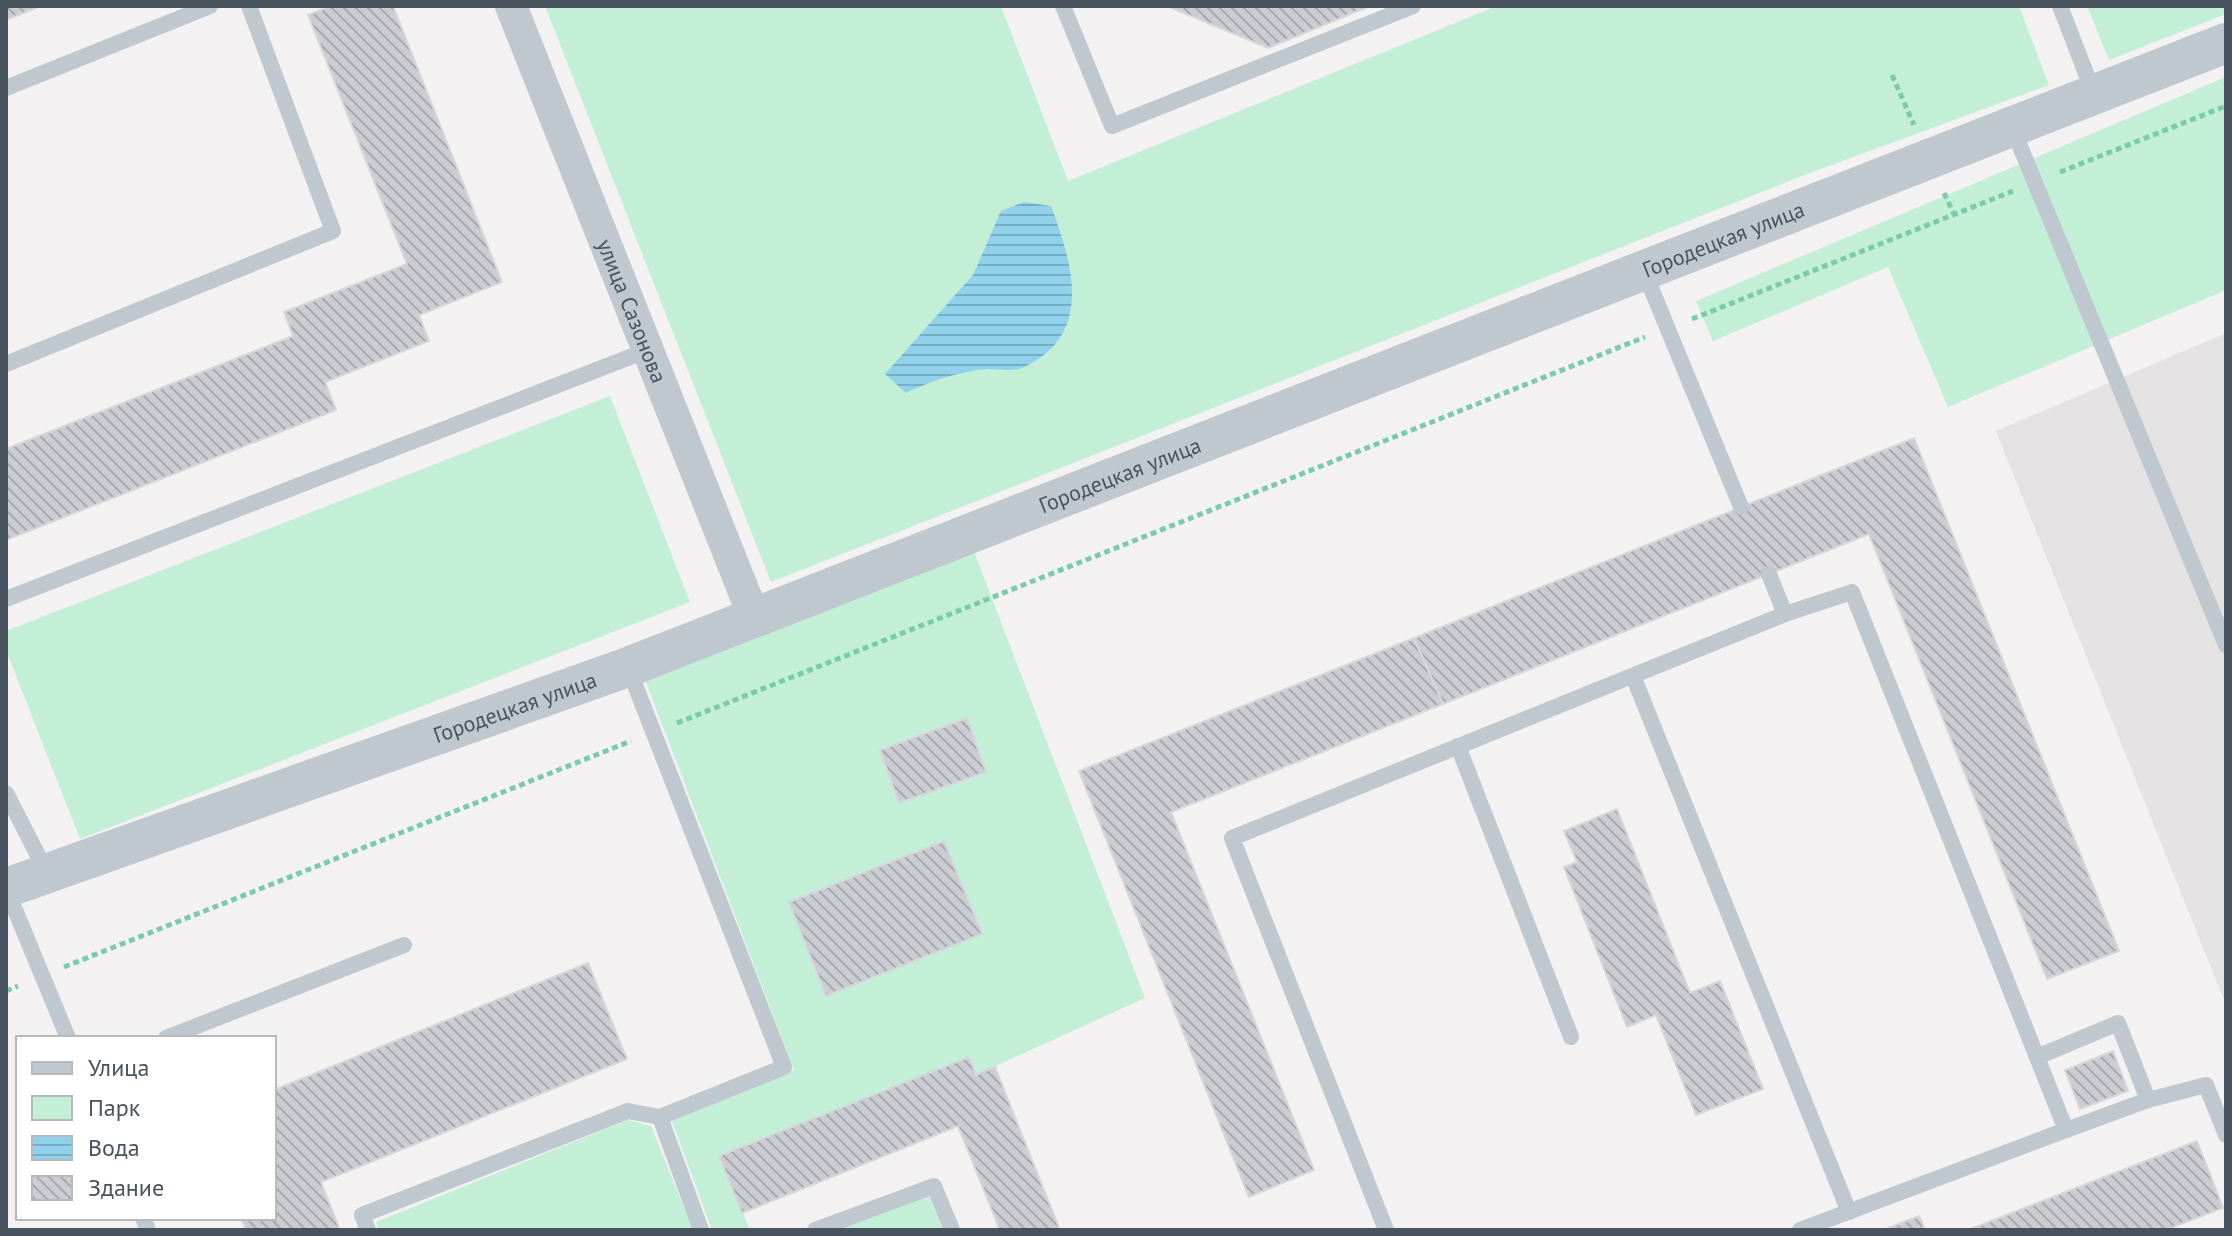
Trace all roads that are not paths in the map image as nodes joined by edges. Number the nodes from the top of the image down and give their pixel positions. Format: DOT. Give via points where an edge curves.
graph roads {
  1 [pos="210,6"];
  2 [pos="249,6"];
  3 [pos="511,6"];
  4 [pos="1063,6"];
  5 [pos="1413,6"];
  6 [pos="2060,6"];
  7 [pos="2226,43"];
  8 [pos="6,88"];
  9 [pos="2094,94"];
  10 [pos="2011,126"];
  11 [pos="1644,270"];
  12 [pos="648,350"];
  13 [pos="6,364"];
  14 [pos="1741,507"];
  15 [pos="1769,574"];
  16 [pos="6,599"];
  17 [pos="1785,614"];
  18 [pos="754,617"];
  19 [pos="2226,645"];
  20 [pos="628,667"];
  21 [pos="1633,676"];
  22 [pos="1458,746"];
  23 [pos="8,803"];
  24 [pos="46,871"];
  25 [pos="6,888"];
  26 [pos="404,945"];
  27 [pos="67,1036"];
  28 [pos="171,1036"];
  29 [pos="1571,1037"];
  30 [pos="2037,1057"];
  31 [pos="2148,1100"];
  32 [pos="660,1117"];
  33 [pos="2066,1130"];
  34 [pos="2226,1135"];
  35 [pos="1849,1212"];
  36 [pos="368,1230"];
  37 [pos="701,1230"];
  38 [pos="815,1230"];
  39 [pos="952,1230"];
  40 [pos="1386,1230"];
  41 [pos="1800,1230"];
  1 -- 8 [label="lane"];
  2 -- 13 [label="lane" via="333,231"];
  3 -- 12 [label="street, улица Сазонова"];
  4 -- 5 [label="lane" via="1112,126"];
  6 -- 9 [label="lane"];
  7 -- 9 [label="street, Городецкая улица"];
  9 -- 10 [label="street, Городецкая улица"];
  10 -- 11 [label="street, Городецкая улица"];
  10 -- 19 [label="lane"];
  11 -- 14 [label="lane"];
  11 -- 18 [label="street, Городецкая улица"];
  12 -- 16 [label="lane"];
  12 -- 18 [label="street, улица Сазонова"];
  15 -- 17 [label="lane"];
  17 -- 21 [label="lane"];
  17 -- 30 [label="lane" via="1852,592"];
  18 -- 20 [label="street, Городецкая улица"];
  20 -- 24 [label="street, Городецкая улица"];
  20 -- 32 [label="lane" via="784,1067"];
  21 -- 22 [label="lane"];
  21 -- 35 [label="lane"];
  22 -- 29 [label="lane"];
  22 -- 40 [label="lane" via="1232,838"];
  23 -- 24 [label="lane"];
  24 -- 25 [label="street, Городецкая улица"];
  25 -- 27 [label="lane"];
  26 -- 28 [label="lane"];
  30 -- 31 [label="lane" via="2118,1023"];
  30 -- 33 [label="lane"];
  31 -- 33 [label="lane"];
  31 -- 34 [label="lane" via="2206,1085"];
  32 -- 36 [label="lane" via="628,1111 362,1215"];
  32 -- 37 [label="lane"];
  33 -- 35 [label="lane"];
  35 -- 41 [label="lane"];
  38 -- 39 [label="lane" via="934,1186"];
}
